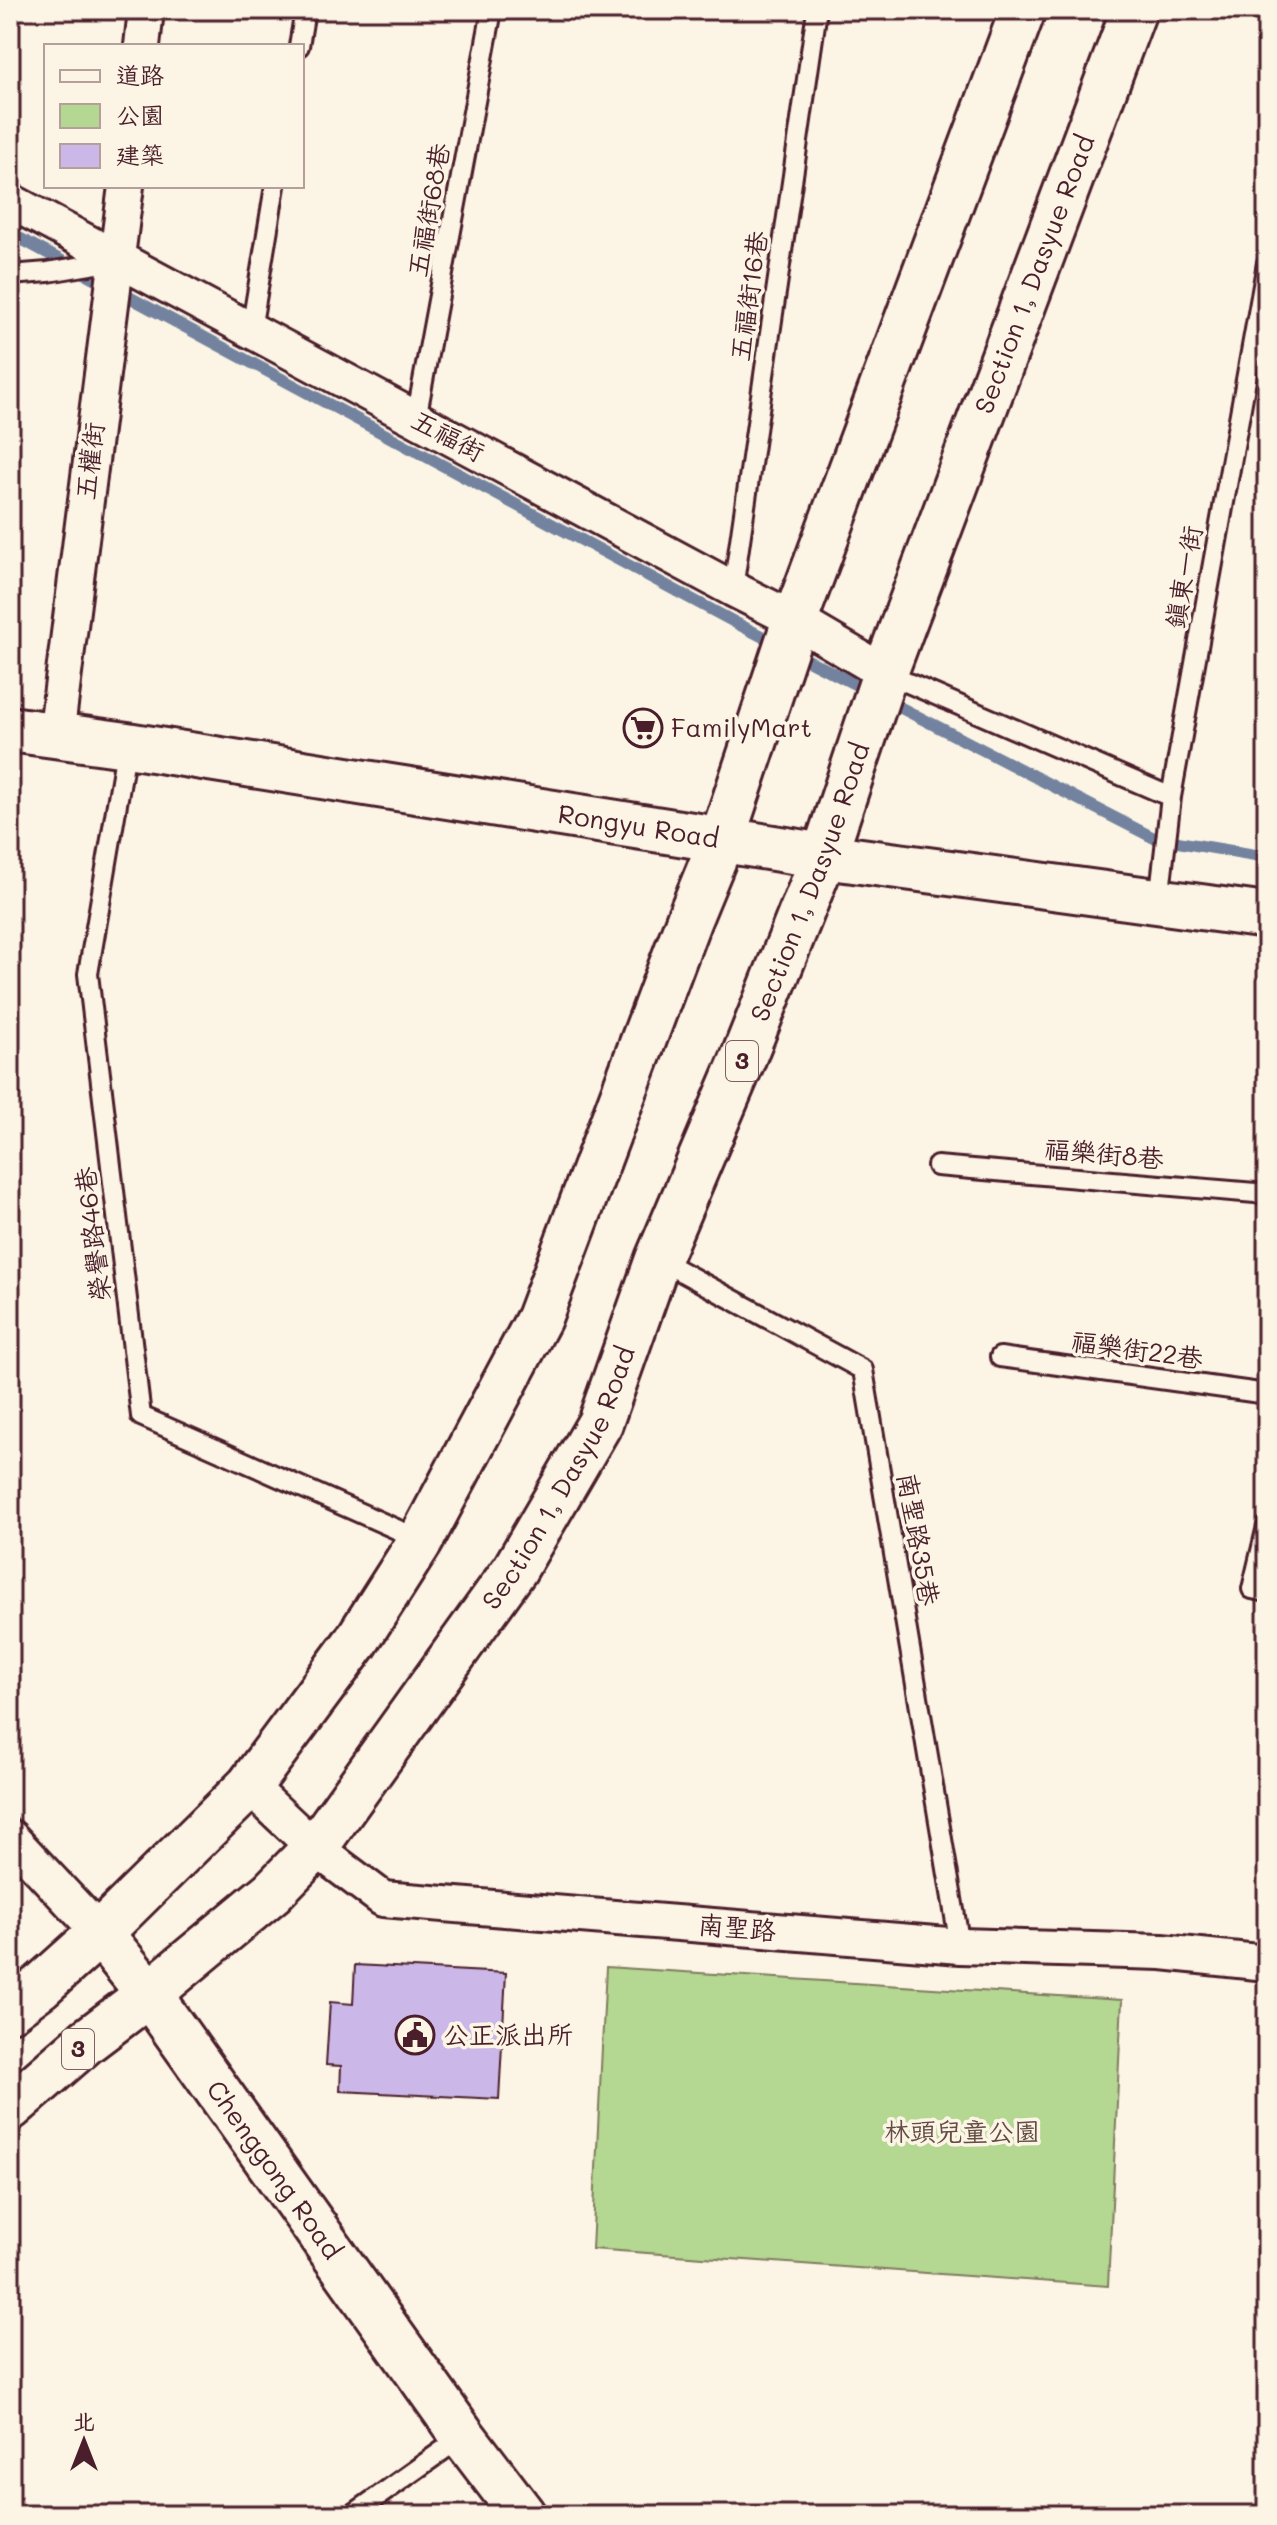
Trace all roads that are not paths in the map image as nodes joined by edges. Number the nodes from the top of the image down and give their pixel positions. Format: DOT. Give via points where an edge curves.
graph roads {
  1 [pos="146,10"];
  2 [pos="305,10"];
  3 [pos="492,10"];
  4 [pos="817,10"];
  5 [pos="1023,10"];
  6 [pos="1134,10"];
  7 [pos="142,44"];
  8 [pos="299,44"];
  9 [pos="126,188"];
  10 [pos="275,188"];
  11 [pos="10,201"];
  12 [pos="117,260"];
  13 [pos="1267,263"];
  14 [pos="10,275"];
  15 [pos="251,330"];
  16 [pos="416,419"];
  17 [pos="733,589"];
  18 [pos="795,620"];
  19 [pos="885,673"];
  20 [pos="10,729"];
  21 [pos="56,736"];
  22 [pos="127,745"];
  23 [pos="1171,797"];
  24 [pos="722,839"];
  25 [pos="824,856"];
  26 [pos="1159,900"];
  27 [pos="1267,916"];
  28 [pos="937,1166"];
  29 [pos="1267,1194"];
  30 [pos="658,1259"];
  31 [pos="1000,1357"];
  32 [pos="1267,1394"];
  33 [pos="1267,1526"];
  34 [pos="421,1540"];
  35 [pos="1267,1592"];
  36 [pos="249,1786"];
  37 [pos="10,1837"];
  38 [pos="315,1848"];
  39 [pos="100,1933"];
  40 [pos="960,1946"];
  41 [pos="1267,1963"];
  42 [pos="149,1994"];
  43 [pos="10,2009"];
  44 [pos="10,2108"];
  45 [pos="463,2436"];
  46 [pos="352,2515"];
  47 [pos="523,2515"];
  1 -- 7 [label="street"];
  2 -- 8 [label="lane"];
  3 -- 16 [label="lane, 五福街68巷"];
  4 -- 17 [label="lane, 五福街16巷"];
  5 -- 18 [label="main road"];
  6 -- 19 [label="main road, Section 1, Dasyue Road / 3"];
  9 -- 12 [label="street, 五權街"];
  10 -- 15 [label="lane"];
  11 -- 12 [label="street, 五福街"];
  12 -- 14 [label="lane"];
  12 -- 15 [label="street, 五福街"];
  12 -- 21 [label="street, 五權街"];
  13 -- 23 [label="lane, 鎮東一街"];
  15 -- 16 [label="street, 五福街"];
  16 -- 17 [label="street, 五福街"];
  17 -- 18 [label="street, 五福街"];
  18 -- 19 [label="street, 五福街"];
  18 -- 24 [label="main road"];
  19 -- 23 [label="lane"];
  19 -- 25 [label="main road, Section 1, Dasyue Road / 3"];
  20 -- 21 [label="main road, Rongyu Road"];
  21 -- 22 [label="main road, Rongyu Road"];
  22 -- 24 [label="main road, Rongyu Road"];
  22 -- 34 [label="lane, 榮譽路46巷" via="88,974 141,1416"];
  23 -- 26 [label="lane, 鎮東一街"];
  24 -- 25 [label="main road, Rongyu Road"];
  24 -- 34 [label="main road" via="539,1318"];
  25 -- 26 [label="main road, Rongyu Road"];
  25 -- 30 [label="main road, Section 1, Dasyue Road / 3"];
  26 -- 27 [label="main road, Rongyu Road"];
  28 -- 29 [label="lane, 福樂街8巷"];
  30 -- 38 [label="main road, Section 1, Dasyue Road / 3" via="600,1423 523,1556"];
  30 -- 40 [label="lane, 南聖路35巷" via="863,1370"];
  31 -- 32 [label="lane, 福樂街22巷"];
  33 -- 35 [label="lane" via="1252,1589"];
  34 -- 36 [label="main road" via="356,1642"];
  36 -- 38 [label="street, 南聖路"];
  36 -- 39 [label="main road"];
  37 -- 39 [label="street, Chenggong Road"];
  38 -- 40 [label="street, 南聖路" via="383,1899"];
  38 -- 42 [label="main road, Section 1, Dasyue Road / 3" via="272,1892"];
  39 -- 42 [label="main road, Chenggong Road"];
  39 -- 43 [label="main road"];
  40 -- 41 [label="street, 南聖路" via="1162,1952"];
  42 -- 44 [label="main road, 3"];
  42 -- 45 [label="main road, Chenggong Road"];
  45 -- 46 [label="lane"];
  45 -- 47 [label="main road, Chenggong Road"];
}
